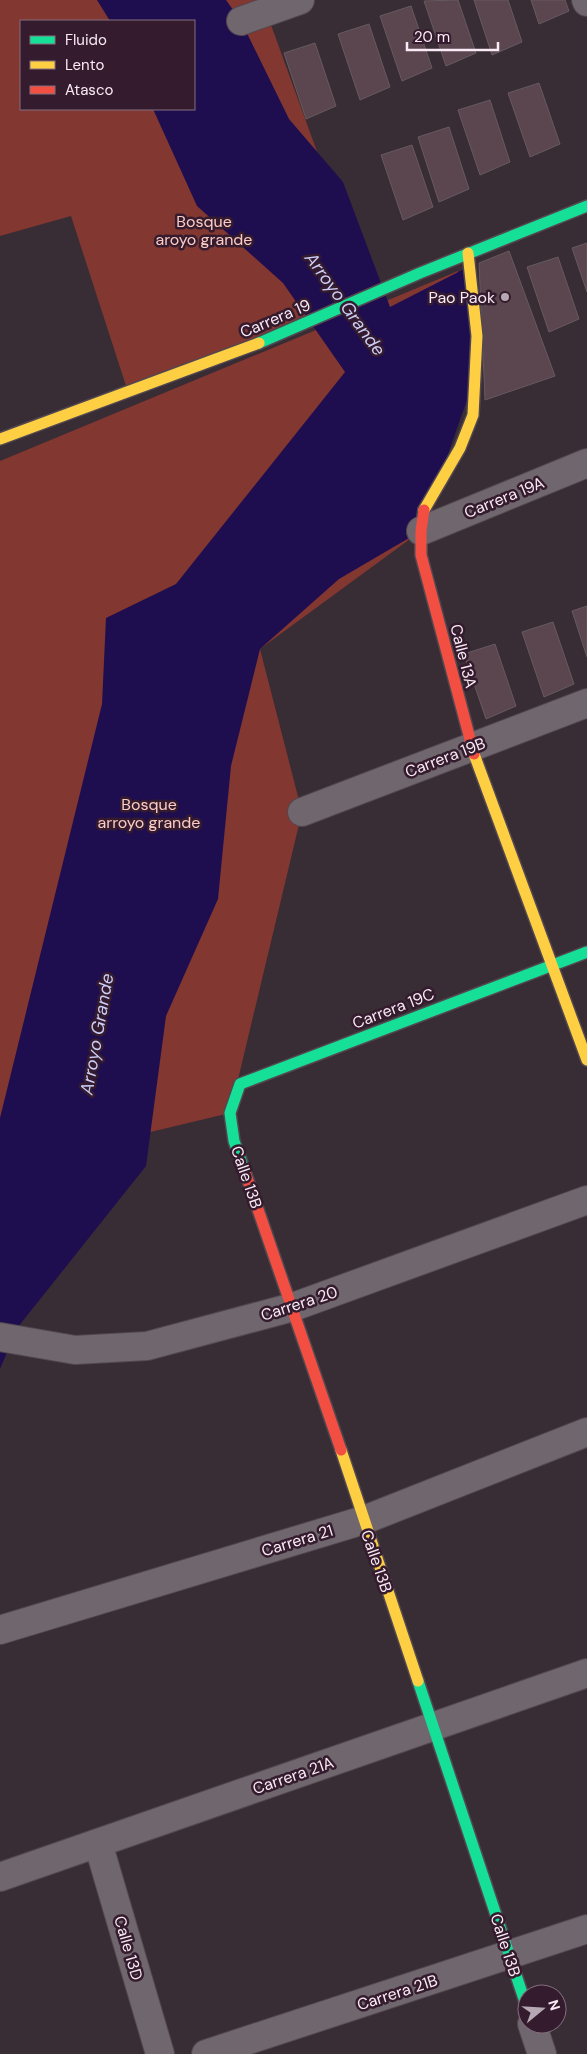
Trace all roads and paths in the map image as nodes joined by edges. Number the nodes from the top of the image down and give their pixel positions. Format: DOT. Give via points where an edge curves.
graph roads {
  1 [pos="300,0"];
  2 [pos="241,21"];
  3 [pos="587,206"];
  4 [pos="468,253"];
  5 [pos="0,439"];
  6 [pos="587,463"];
  7 [pos="421,531"];
  8 [pos="587,703"];
  9 [pos="471,747"];
  10 [pos="302,812"];
  11 [pos="587,952"];
  12 [pos="552,965"];
  13 [pos="587,1060"];
  14 [pos="230,1113"];
  15 [pos="587,1200"];
  16 [pos="293,1307"];
  17 [pos="7,1339"];
  18 [pos="587,1432"];
  19 [pos="364,1520"];
  20 [pos="0,1630"];
  21 [pos="587,1673"];
  22 [pos="433,1726"];
  23 [pos="98,1842"];
  24 [pos="0,1877"];
  25 [pos="587,1929"];
  26 [pos="509,1955"];
  27 [pos="519,1984"];
  28 [pos="535,2034"];
  29 [pos="160,2054"];
  30 [pos="206,2054"];
  31 [pos="542,2054"];
  1 -- 2 [label="street"];
  3 -- 4 [label="street, Carrera 19"];
  4 -- 5 [label="street, Carrera 19" via="264,341"];
  4 -- 7 [label="street, Calle 13A" via="477,336 473,414 460,448 424,511"];
  6 -- 7 [label="street, Carrera 19A"];
  7 -- 9 [label="street, Calle 13A" via="421,555"];
  8 -- 9 [label="street, Carrera 19B"];
  9 -- 10 [label="street, Carrera 19B"];
  9 -- 12 [label="street, Calle 13A"];
  11 -- 12 [label="street, Carrera 19C"];
  12 -- 13 [label="street, Calle 13A"];
  12 -- 14 [label="street, Carrera 19C" via="240,1084"];
  14 -- 16 [label="street, Calle 13B" via="234,1141"];
  15 -- 16 [label="street, Carrera 20"];
  16 -- 17 [label="street, Carrera 20" via="147,1346 75,1350"];
  16 -- 19 [label="street, Calle 13B"];
  18 -- 19 [label="street, Carrera 21"];
  19 -- 20 [label="street, Carrera 21"];
  19 -- 22 [label="street, Calle 13B"];
  21 -- 22 [label="street, Carrera 21A"];
  22 -- 23 [label="street, Carrera 21A"];
  22 -- 26 [label="street, Calle 13B"];
  23 -- 24 [label="street, Carrera 21A"];
  23 -- 29 [label="street, Calle 13D"];
  25 -- 26 [label="street, Carrera 21B"];
  26 -- 27 [label="street, Calle 13B"];
  26 -- 30 [label="street, Carrera 21B"];
  28 -- 31 [label="street"];
}
